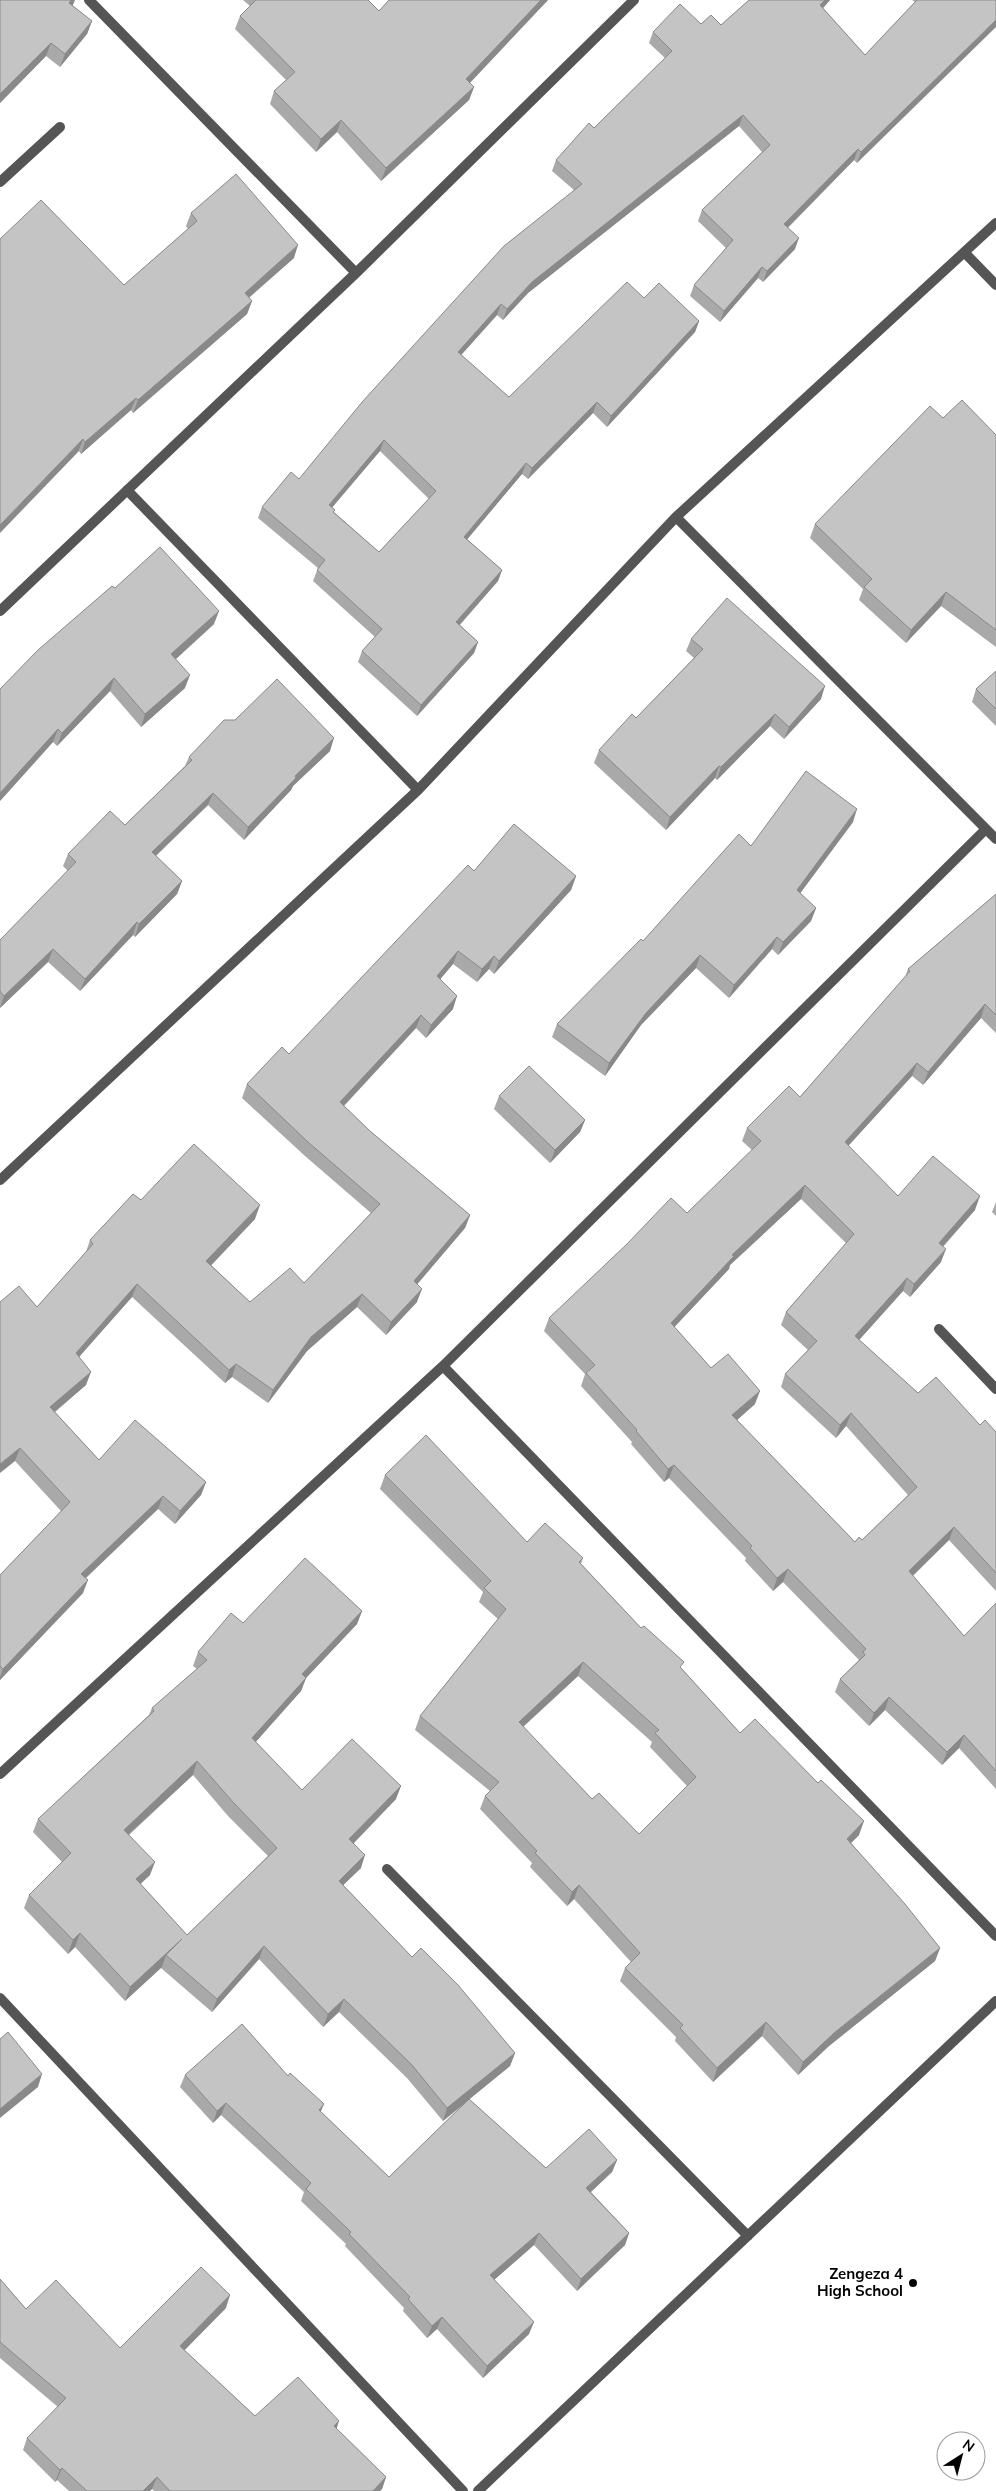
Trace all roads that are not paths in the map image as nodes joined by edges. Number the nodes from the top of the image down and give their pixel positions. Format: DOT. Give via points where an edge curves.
graph roads {
  1 [pos="89,0"];
  2 [pos="634,0"];
  3 [pos="60,127"];
  4 [pos="0,182"];
  5 [pos="996,223"];
  6 [pos="965,253"];
  7 [pos="356,273"];
  8 [pos="996,285"];
  9 [pos="127,490"];
  10 [pos="676,516"];
  11 [pos="0,611"];
  12 [pos="418,790"];
  13 [pos="986,829"];
  14 [pos="996,839"];
  15 [pos="0,1180"];
  16 [pos="939,1329"];
  17 [pos="443,1366"];
  18 [pos="996,1389"];
  19 [pos="0,1774"];
  20 [pos="387,1869"];
  21 [pos="996,1936"];
  22 [pos="0,1998"];
  23 [pos="996,2000"];
  24 [pos="748,2236"];
  25 [pos="463,2491"];
  26 [pos="478,2491"];
  1 -- 7 [label="street"];
  2 -- 7 [label="street"];
  3 -- 4 [label="street"];
  5 -- 6 [label="street"];
  6 -- 8 [label="street"];
  6 -- 10 [label="street"];
  7 -- 9 [label="street"];
  9 -- 11 [label="street"];
  9 -- 12 [label="street"];
  10 -- 12 [label="street"];
  10 -- 13 [label="street"];
  12 -- 15 [label="street"];
  13 -- 14 [label="street"];
  13 -- 17 [label="street"];
  16 -- 18 [label="street"];
  17 -- 19 [label="street"];
  17 -- 21 [label="street"];
  20 -- 24 [label="street"];
  22 -- 25 [label="street"];
  23 -- 24 [label="street"];
  24 -- 26 [label="street"];
}
